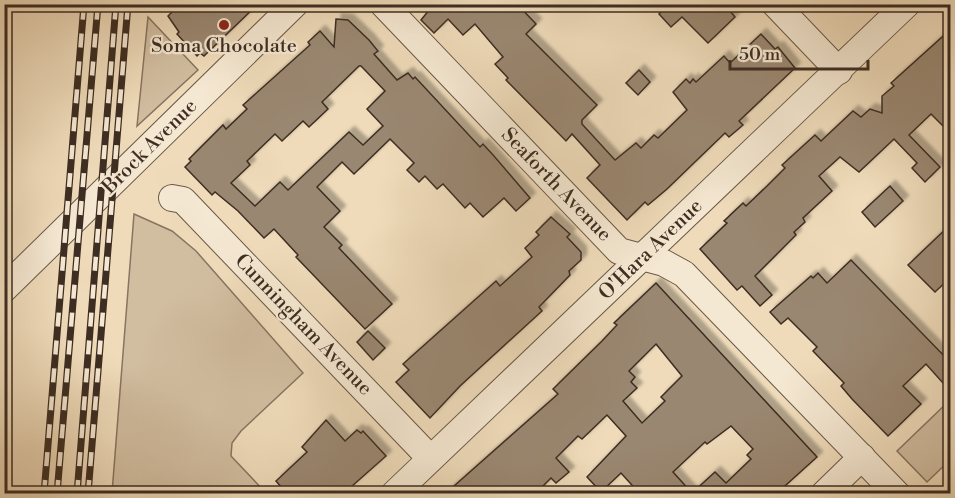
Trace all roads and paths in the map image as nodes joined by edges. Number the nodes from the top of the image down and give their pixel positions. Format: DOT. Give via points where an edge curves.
graph roads {
  1 [pos="295,4"];
  2 [pos="383,4"];
  3 [pos="775,4"];
  4 [pos="907,4"];
  5 [pos="839,71"];
  6 [pos="172,198"];
  7 [pos="642,258"];
  8 [pos="4,289"];
  9 [pos="862,457"];
  10 [pos="430,458"];
  11 [pos="394,494"];
  12 [pos="824,494"];
  13 [pos="897,494"];
  1 -- 8 [label="street, Brock Avenue"];
  2 -- 7 [label="street, Seaforth Avenue" via="619,251"];
  3 -- 5 [label="street"];
  4 -- 5 [label="street, O'Hara Avenue"];
  5 -- 7 [label="street, O'Hara Avenue"];
  6 -- 10 [label="street, Cunningham Avenue" via="183,200"];
  7 -- 9 [label="street, Seaforth Avenue" via="664,263 684,274"];
  7 -- 10 [label="street, O'Hara Avenue"];
  9 -- 12 [label="street"];
  9 -- 13 [label="street, Seaforth Avenue"];
  10 -- 11 [label="street, O'Hara Avenue"];
}
